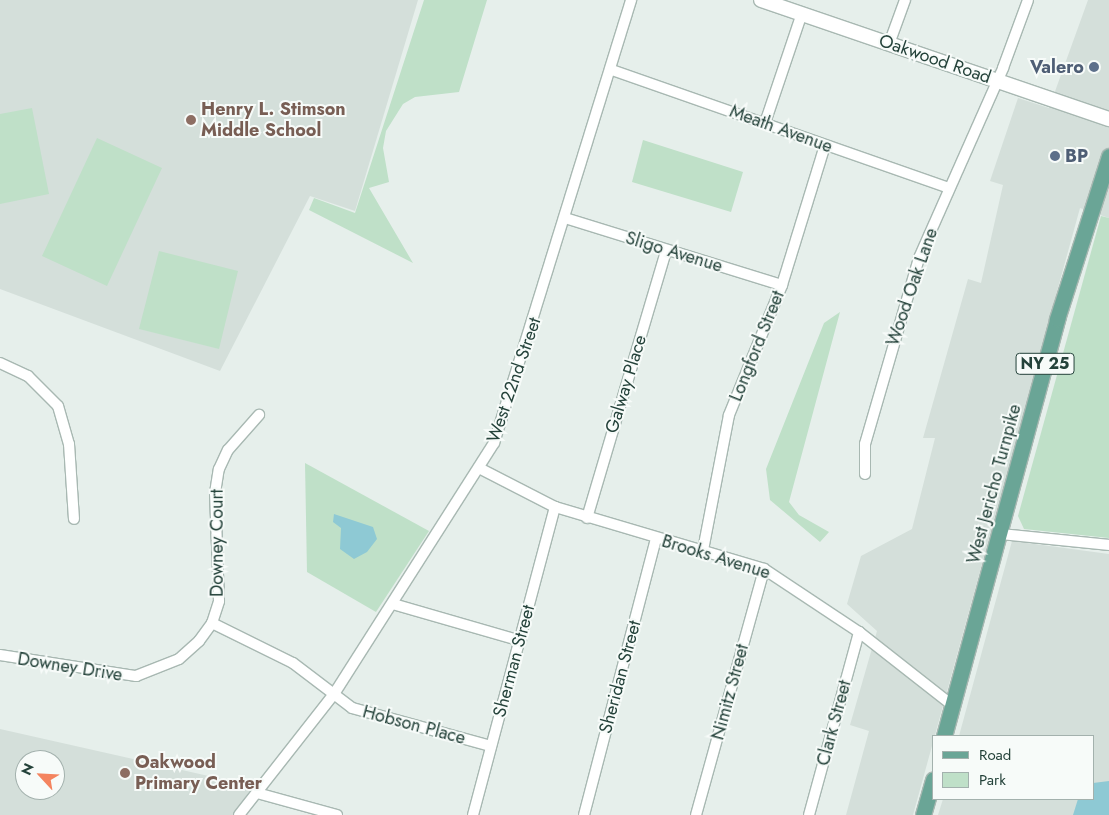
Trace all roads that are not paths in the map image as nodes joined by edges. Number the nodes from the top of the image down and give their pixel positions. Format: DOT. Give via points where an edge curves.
graph roads {
  1 [pos="631,0"];
  2 [pos="761,0"];
  3 [pos="905,0"];
  4 [pos="1028,0"];
  5 [pos="802,13"];
  6 [pos="889,44"];
  7 [pos="612,70"];
  8 [pos="997,80"];
  9 [pos="1109,119"];
  10 [pos="765,123"];
  11 [pos="825,145"];
  12 [pos="1109,156"];
  13 [pos="949,188"];
  14 [pos="565,218"];
  15 [pos="666,251"];
  16 [pos="782,285"];
  17 [pos="0,363"];
  18 [pos="259,415"];
  19 [pos="481,469"];
  20 [pos="865,474"];
  21 [pos="555,507"];
  22 [pos="587,518"];
  23 [pos="74,519"];
  24 [pos="1001,534"];
  25 [pos="656,539"];
  26 [pos="1109,546"];
  27 [pos="703,550"];
  28 [pos="764,569"];
  29 [pos="393,604"];
  30 [pos="212,623"];
  31 [pos="859,632"];
  32 [pos="520,641"];
  33 [pos="0,655"];
  34 [pos="334,694"];
  35 [pos="952,705"];
  36 [pos="944,735"];
  37 [pos="491,746"];
  38 [pos="932,783"];
  39 [pos="256,793"];
  40 [pos="239,815"];
  41 [pos="337,815"];
  42 [pos="473,815"];
  43 [pos="584,815"];
  44 [pos="696,815"];
  45 [pos="809,815"];
  46 [pos="923,815"];
  1 -- 7 [label="street, West 22nd Street"];
  2 -- 5 [label="main road, Oakwood Road"];
  3 -- 6 [label="street"];
  4 -- 8 [label="street, Wood Oak Lane"];
  5 -- 6 [label="main road, Oakwood Road"];
  5 -- 10 [label="street"];
  6 -- 8 [label="main road, Oakwood Road"];
  7 -- 10 [label="street, Meath Avenue"];
  7 -- 14 [label="street, West 22nd Street"];
  8 -- 9 [label="main road, Oakwood Road"];
  8 -- 13 [label="street, Wood Oak Lane"];
  10 -- 11 [label="street, Meath Avenue"];
  11 -- 13 [label="street, Meath Avenue"];
  11 -- 16 [label="street, Longford Street"];
  12 -- 24 [label="main road, West Jericho Turnpike / NY 25" via="1058,319"];
  13 -- 20 [label="street, Wood Oak Lane" via="905,298 865,444"];
  14 -- 15 [label="street, Sligo Avenue"];
  14 -- 19 [label="street, West 22nd Street" via="503,423"];
  15 -- 16 [label="street, Sligo Avenue"];
  15 -- 22 [label="street, Galway Place"];
  16 -- 27 [label="street, Longford Street" via="729,415"];
  17 -- 23 [label="street" via="28,376 58,406 69,444"];
  18 -- 30 [label="street, Downey Court" via="228,450 219,469 215,493 220,581"];
  19 -- 21 [label="street, Brooks Avenue"];
  19 -- 29 [label="street, West 22nd Street"];
  21 -- 22 [label="street, Brooks Avenue"];
  21 -- 32 [label="street, Sherman Street"];
  22 -- 25 [label="street, Brooks Avenue"];
  24 -- 26 [label="street"];
  24 -- 35 [label="main road, West Jericho Turnpike / NY 25"];
  25 -- 27 [label="street, Brooks Avenue"];
  25 -- 43 [label="street, Sheridan Street"];
  27 -- 28 [label="street, Brooks Avenue"];
  28 -- 31 [label="street, Brooks Avenue"];
  28 -- 44 [label="street, Nimitz Street"];
  29 -- 32 [label="street"];
  29 -- 34 [label="street, West 22nd Street"];
  30 -- 33 [label="street, Downey Drive" via="179,659 136,676"];
  30 -- 34 [label="street, Hobson Place" via="293,663"];
  31 -- 35 [label="street, Brooks Avenue"];
  31 -- 45 [label="street, Clark Street"];
  32 -- 37 [label="street, Sherman Street"];
  34 -- 37 [label="street, Hobson Place" via="352,708"];
  34 -- 39 [label="street, West 22nd Street"];
  35 -- 36 [label="main road, West Jericho Turnpike / NY 25"];
  37 -- 42 [label="street, Sherman Street"];
  38 -- 46 [label="main road"];
  39 -- 40 [label="street, West 22nd Street"];
  39 -- 41 [label="street"];
}
